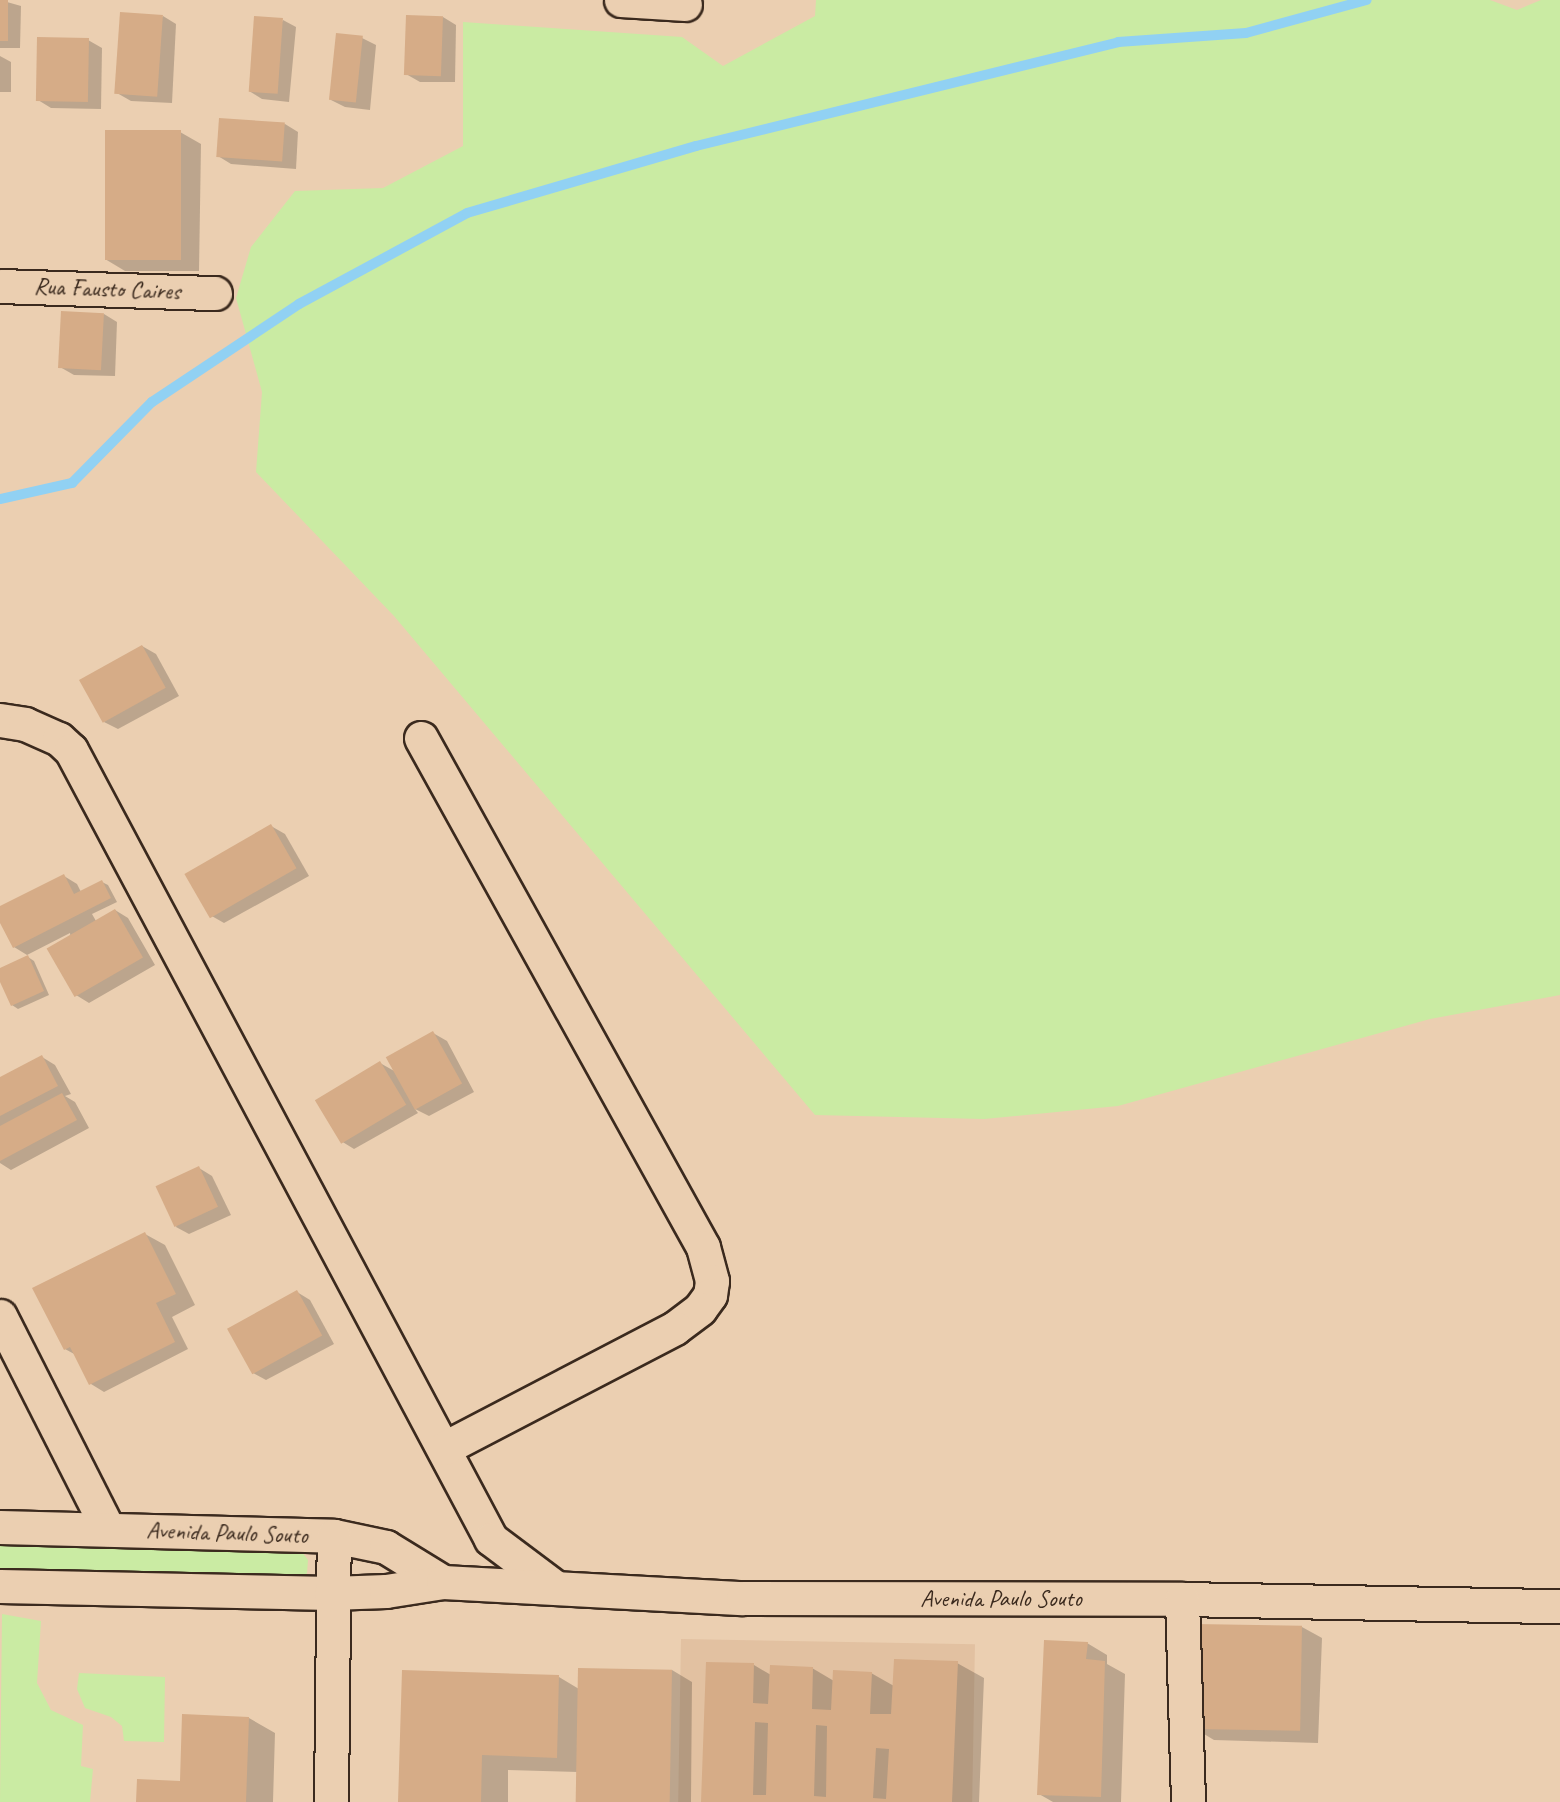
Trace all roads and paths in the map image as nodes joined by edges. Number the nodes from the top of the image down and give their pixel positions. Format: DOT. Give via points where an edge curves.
graph roads {
  1 [pos="621,0"];
  2 [pos="685,4"];
  3 [pos="0,286"];
  4 [pos="214,293"];
  5 [pos="0,720"];
  6 [pos="422,738"];
  7 [pos="0,1316"];
  8 [pos="444,1448"];
  9 [pos="0,1527"];
  10 [pos="108,1529"];
  11 [pos="334,1536"];
  12 [pos="443,1582"];
  13 [pos="0,1586"];
  14 [pos="555,1587"];
  15 [pos="332,1593"];
  16 [pos="1182,1599"];
  17 [pos="1560,1606"];
  18 [pos="332,1802"];
  19 [pos="1188,1802"];
  1 -- 2 [label="street"];
  3 -- 4 [label="street, Rua Fausto Caires"];
  5 -- 8 [label="street" via="25,724 59,739 71,750"];
  6 -- 8 [label="street" via="703,1247 712,1281 710,1295 700,1310 675,1328"];
  7 -- 10 [label="street"];
  8 -- 14 [label="street" via="491,1539"];
  9 -- 10 [label="street, Avenida Paulo Souto"];
  10 -- 11 [label="street, Avenida Paulo Souto"];
  11 -- 12 [label="street, Avenida Paulo Souto" via="386,1547"];
  11 -- 15 [label="street"];
  12 -- 14 [label="street, Avenida Paulo Souto"];
  12 -- 15 [label="street, Avenida Paulo Souto" via="386,1591"];
  13 -- 15 [label="street, Avenida Paulo Souto"];
  14 -- 16 [label="street, Avenida Paulo Souto" via="743,1598"];
  15 -- 18 [label="street"];
  16 -- 17 [label="street, Avenida Paulo Souto"];
  16 -- 19 [label="street"];
}
